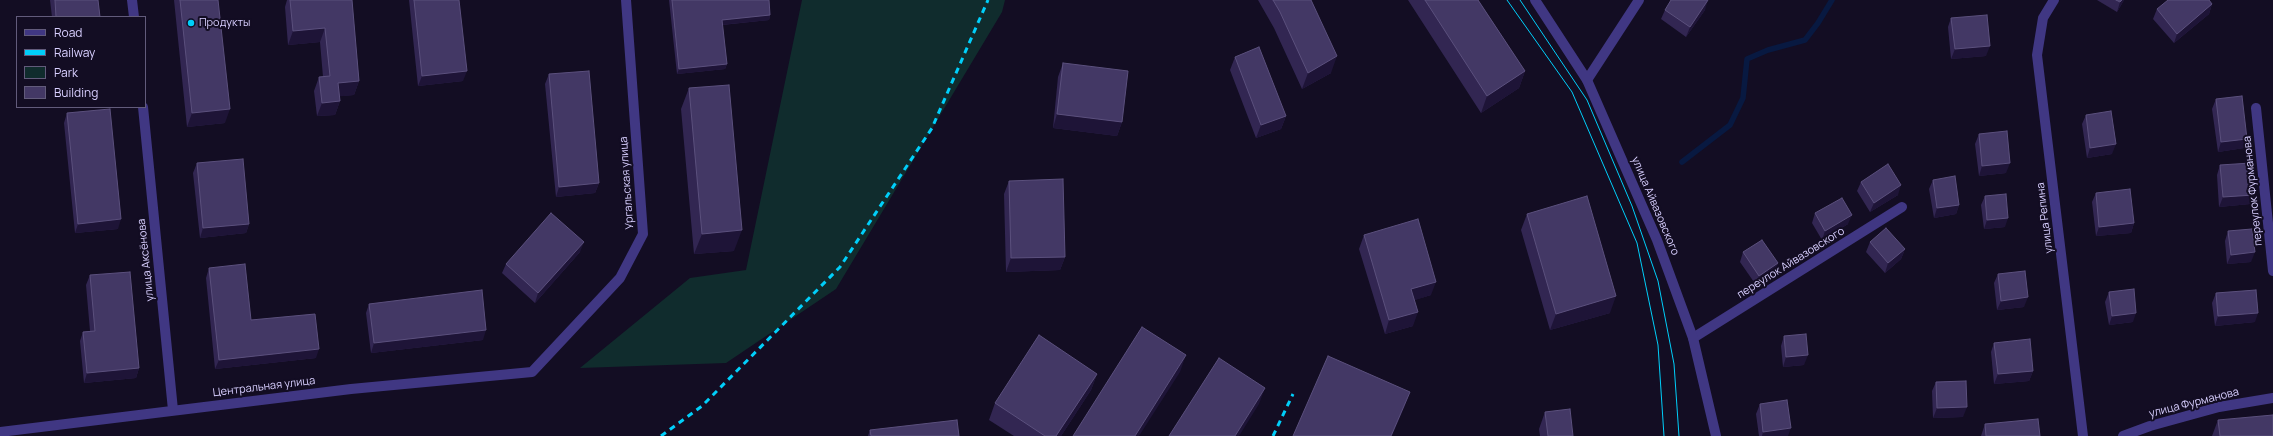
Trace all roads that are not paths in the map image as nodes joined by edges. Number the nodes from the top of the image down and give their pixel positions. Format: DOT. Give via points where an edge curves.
graph roads {
  1 [pos="132,0"];
  2 [pos="626,0"];
  3 [pos="1534,0"];
  4 [pos="1639,0"];
  5 [pos="2054,0"];
  6 [pos="134,16"];
  7 [pos="1587,80"];
  8 [pos="143,108"];
  9 [pos="2256,108"];
  10 [pos="1902,207"];
  11 [pos="2273,271"];
  12 [pos="1693,338"];
  13 [pos="532,372"];
  14 [pos="2273,398"];
  15 [pos="174,410"];
  16 [pos="0,432"];
  17 [pos="1716,436"];
  18 [pos="2083,436"];
  19 [pos="2123,436"];
  1 -- 6 [label="street"];
  2 -- 13 [label="street, Ургальская улица" via="643,234 620,278"];
  3 -- 7 [label="street, улица Айвазовского"];
  4 -- 7 [label="street"];
  5 -- 18 [label="street, улица Репина" via="2042,18 2038,55"];
  7 -- 12 [label="street, улица Айвазовского" via="1657,240"];
  8 -- 15 [label="street, улица Аксёнова"];
  9 -- 11 [label="street, переулок Фурманова"];
  10 -- 12 [label="street, переулок Айвазовского"];
  12 -- 17 [label="street, улица Айвазовского"];
  13 -- 15 [label="street, Центральная улица" via="351,389"];
  14 -- 19 [label="street, улица Фурманова" via="2219,407"];
  15 -- 16 [label="street, Центральная улица"];
}
